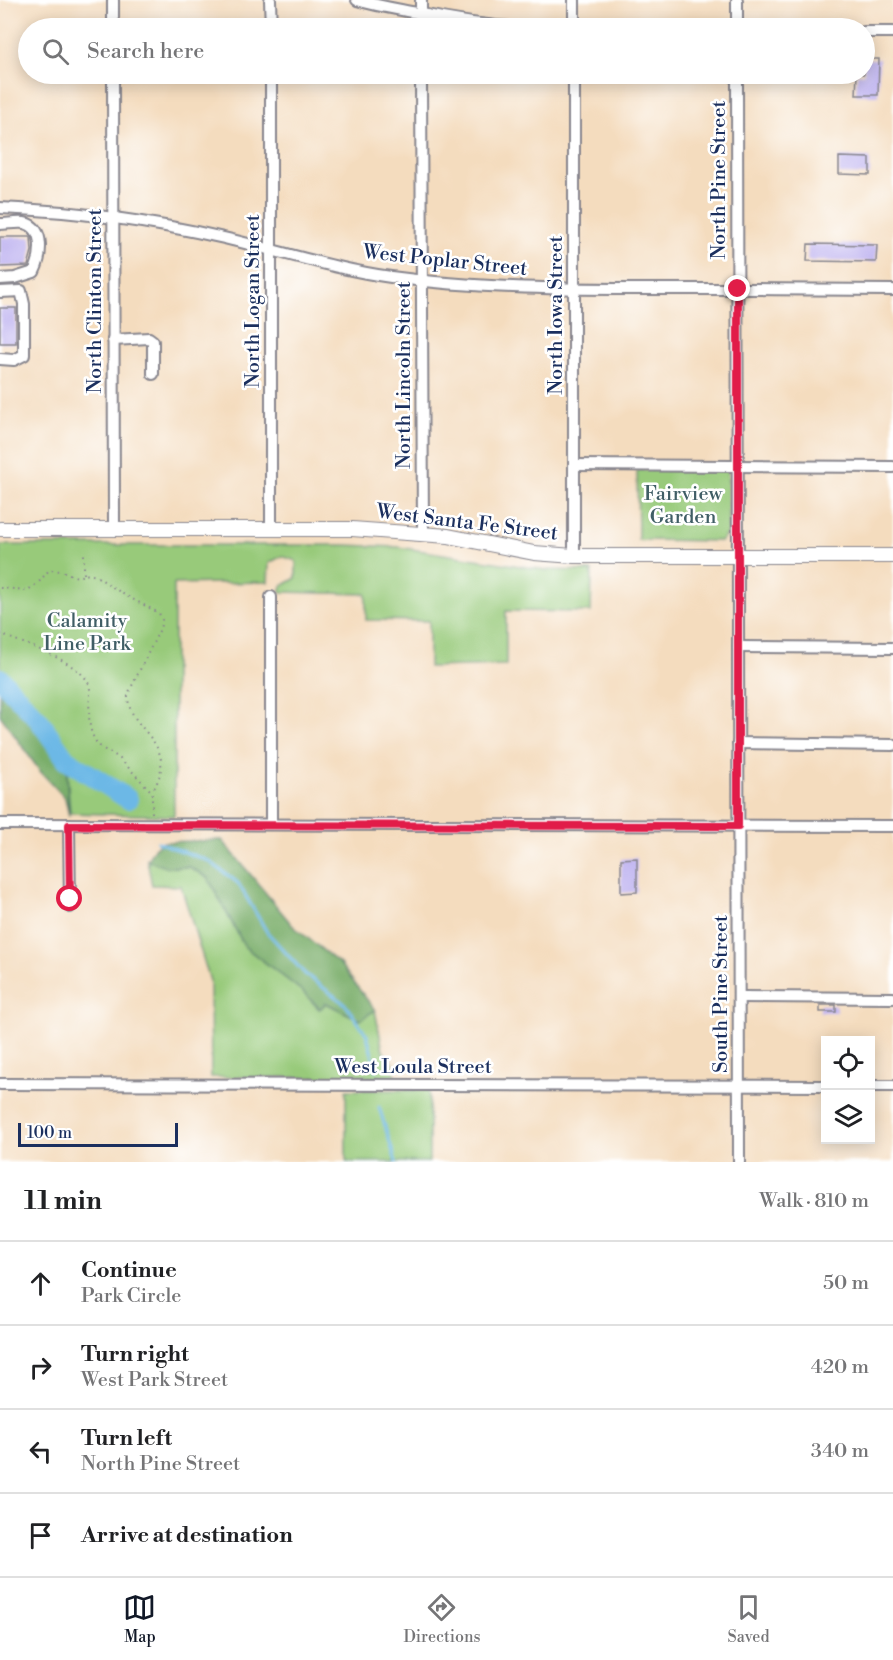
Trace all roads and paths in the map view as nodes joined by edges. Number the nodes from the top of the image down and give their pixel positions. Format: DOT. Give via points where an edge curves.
graph roads {
  1 [pos="113,0"];
  2 [pos="270,0"];
  3 [pos="357,0"];
  4 [pos="421,0"];
  5 [pos="574,0"];
  6 [pos="737,0"];
  7 [pos="421,14"];
  8 [pos="113,18"];
  9 [pos="270,18"];
  10 [pos="421,18"];
  11 [pos="443,18"];
  12 [pos="574,18"];
  13 [pos="737,18"];
  14 [pos="875,32"];
  15 [pos="893,32"];
  16 [pos="113,84"];
  17 [pos="271,84"];
  18 [pos="421,84"];
  19 [pos="574,84"];
  20 [pos="737,84"];
  21 [pos="0,208"];
  22 [pos="25,209"];
  23 [pos="112,218"];
  24 [pos="25,223"];
  25 [pos="0,224"];
  26 [pos="271,251"];
  27 [pos="0,279"];
  28 [pos="421,280"];
  29 [pos="575,289"];
  30 [pos="738,289"];
  31 [pos="893,290"];
  32 [pos="0,291"];
  33 [pos="113,340"];
  34 [pos="0,359"];
  35 [pos="153,374"];
  36 [pos="574,465"];
  37 [pos="738,467"];
  38 [pos="893,467"];
  39 [pos="271,528"];
  40 [pos="0,529"];
  41 [pos="114,529"];
  42 [pos="423,533"];
  43 [pos="84,550"];
  44 [pos="574,556"];
  45 [pos="893,556"];
  46 [pos="738,558"];
  47 [pos="84,574"];
  48 [pos="0,588"];
  49 [pos="271,597"];
  50 [pos="0,634"];
  51 [pos="738,647"];
  52 [pos="893,648"];
  53 [pos="738,743"];
  54 [pos="893,745"];
  55 [pos="152,792"];
  56 [pos="152,816"];
  57 [pos="0,824"];
  58 [pos="271,824"];
  59 [pos="69,825"];
  60 [pos="738,826"];
  61 [pos="893,826"];
  62 [pos="70,907"];
  63 [pos="739,997"];
  64 [pos="893,998"];
  65 [pos="0,1084"];
  66 [pos="739,1086"];
  67 [pos="821,1086"];
  68 [pos="875,1086"];
  69 [pos="893,1086"];
  70 [pos="739,1162"];
  1 -- 8 [label="street"];
  2 -- 9 [label="street"];
  3 -- 7 [label="street"];
  4 -- 7 [label="street"];
  5 -- 12 [label="street"];
  6 -- 13 [label="street"];
  7 -- 10 [label="street"];
  7 -- 11 [label="street"];
  14 -- 15 [label="street"];
  16 -- 23 [label="street, North Clinton Street"];
  17 -- 26 [label="street, North Logan Street"];
  18 -- 28 [label="street, North Lincoln Street"];
  19 -- 29 [label="street, North Iowa Street"];
  20 -- 30 [label="street, North Pine Street"];
  21 -- 22 [label="street, West Poplar Street"];
  22 -- 23 [label="street, West Poplar Street"];
  22 -- 24 [label="street"];
  23 -- 26 [label="street, West Poplar Street"];
  23 -- 33 [label="street, North Clinton Street"];
  24 -- 25 [label="street"];
  24 -- 27 [label="street" via="34,228 41,242 39,261 34,272"];
  26 -- 28 [label="street, West Poplar Street"];
  26 -- 39 [label="street, North Logan Street"];
  28 -- 29 [label="street, West Poplar Street"];
  28 -- 42 [label="street, North Lincoln Street"];
  29 -- 30 [label="street, West Poplar Street"];
  29 -- 36 [label="street, North Iowa Street"];
  30 -- 31 [label="street, West Poplar Street"];
  30 -- 37 [label="street, North Pine Street"];
  32 -- 34 [label="street" via="21,291 24,304 24,355 14,360"];
  33 -- 35 [label="street" via="153,341"];
  33 -- 41 [label="street, North Clinton Street"];
  36 -- 37 [label="street"];
  36 -- 44 [label="street, North Iowa Street"];
  37 -- 38 [label="street"];
  37 -- 46 [label="street, North Pine Street"];
  39 -- 41 [label="main road, West Santa Fe Street"];
  39 -- 42 [label="main road, West Santa Fe Street"];
  40 -- 41 [label="main road, West Santa Fe Street"];
  42 -- 44 [label="main road, West Santa Fe Street" via="534,553"];
  43 -- 47 [label="path"];
  44 -- 46 [label="main road, West Santa Fe Street"];
  45 -- 46 [label="main road, West Santa Fe Street"];
  46 -- 51 [label="street, North Pine Street"];
  47 -- 48 [label="path" via="77,577 49,570 28,590"];
  47 -- 55 [label="path" via="96,576 152,608 162,620 128,694 131,710 149,733 161,759 160,779"];
  49 -- 58 [label="street"];
  50 -- 55 [label="path" via="60,658 87,679 94,740 118,757"];
  51 -- 52 [label="street"];
  51 -- 53 [label="street, North Pine Street"];
  53 -- 54 [label="street"];
  53 -- 60 [label="street, North Pine Street"];
  55 -- 56 [label="path"];
  57 -- 59 [label="street"];
  58 -- 59 [label="street"];
  58 -- 60 [label="street"];
  59 -- 62 [label="street"];
  60 -- 61 [label="street"];
  60 -- 63 [label="street, South Pine Street"];
  63 -- 64 [label="street"];
  63 -- 66 [label="street, South Pine Street"];
  65 -- 66 [label="street, West Loula Street"];
  66 -- 67 [label="street, West Loula Street"];
  66 -- 70 [label="street, South Pine Street"];
  68 -- 69 [label="street"];
}
